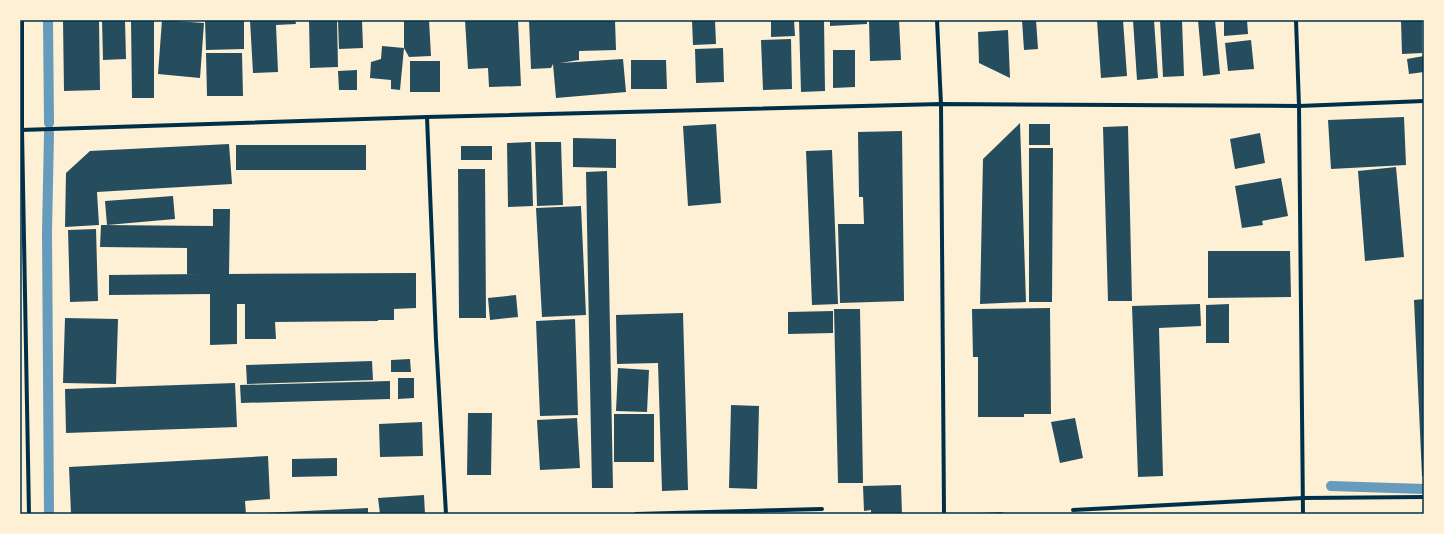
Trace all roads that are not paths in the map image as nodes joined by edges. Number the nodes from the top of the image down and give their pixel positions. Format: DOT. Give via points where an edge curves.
graph roads {
  1 [pos="22,20"];
  2 [pos="937,20"];
  3 [pos="1296,20"];
  4 [pos="1424,101"];
  5 [pos="941,104"];
  6 [pos="1299,106"];
  7 [pos="427,117"];
  8 [pos="21,130"];
  9 [pos="1424,497"];
  10 [pos="1303,498"];
  11 [pos="822,509"];
  12 [pos="1073,510"];
  13 [pos="30,514"];
  14 [pos="446,514"];
  15 [pos="636,514"];
  16 [pos="944,514"];
  17 [pos="1303,514"];
  1 -- 8 [label="street"];
  2 -- 5 [label="street"];
  3 -- 6 [label="street"];
  4 -- 6 [label="street"];
  5 -- 6 [label="street"];
  5 -- 7 [label="street"];
  5 -- 16 [label="street"];
  6 -- 10 [label="street"];
  7 -- 8 [label="street"];
  7 -- 14 [label="street"];
  8 -- 13 [label="street"];
  9 -- 10 [label="street"];
  10 -- 12 [label="street"];
  10 -- 17 [label="street"];
  11 -- 15 [label="street"];
}
